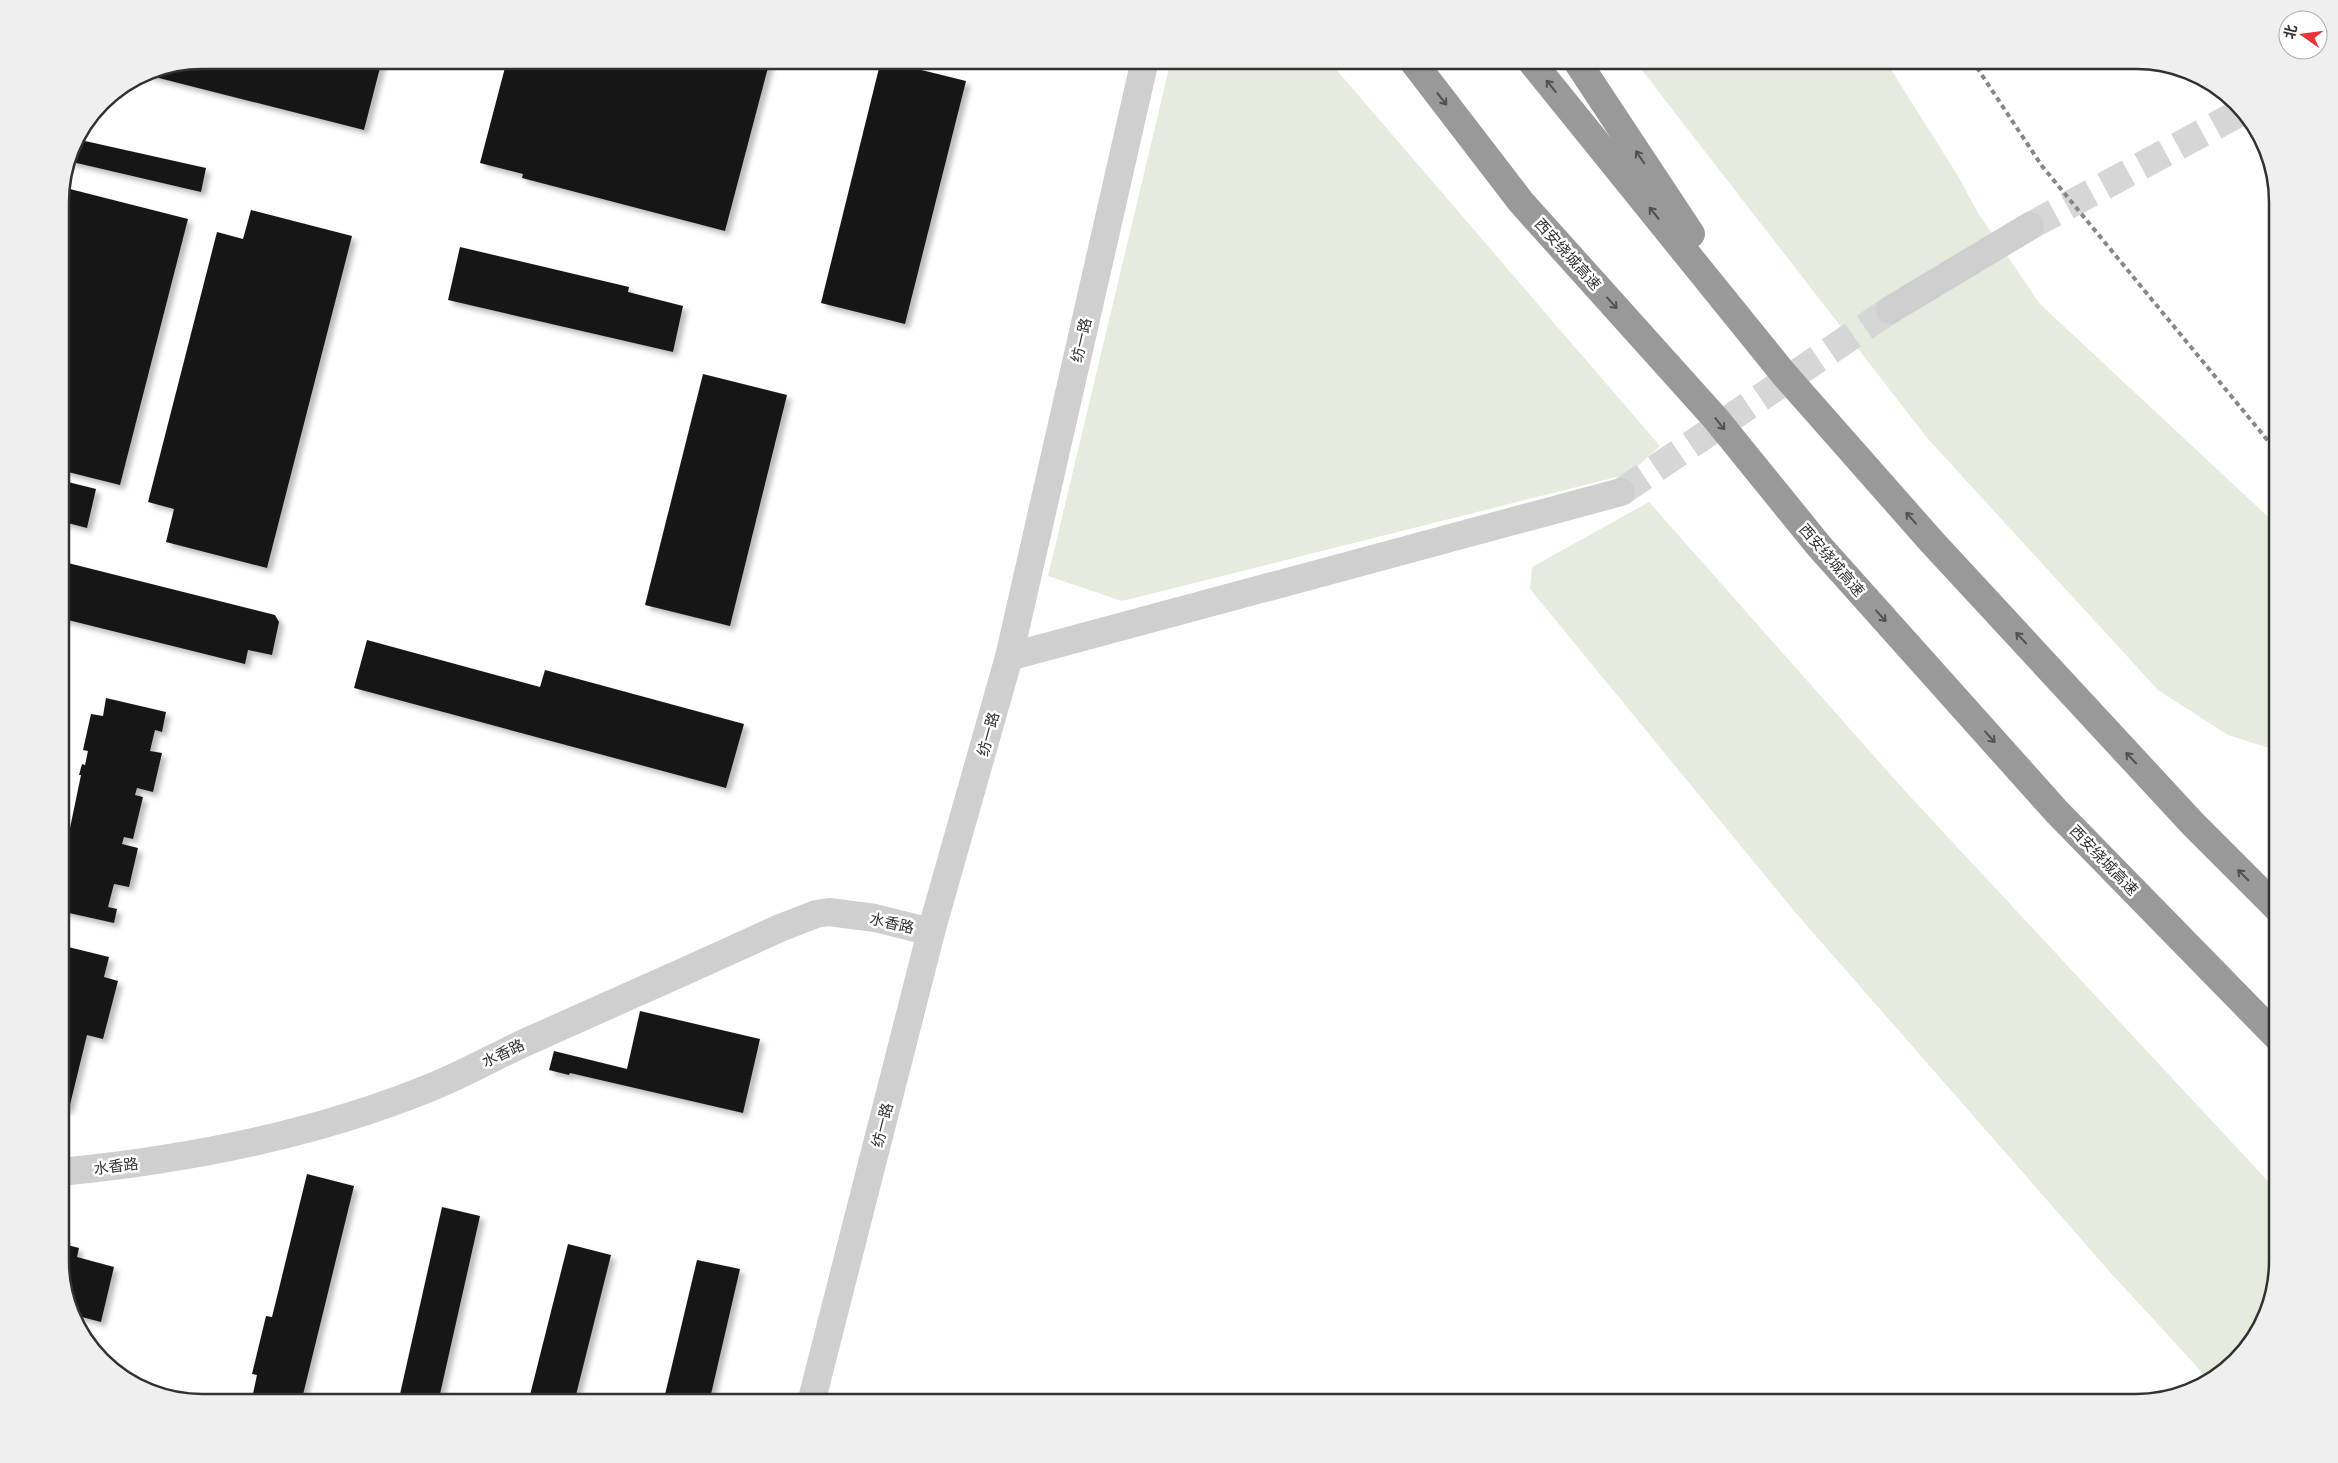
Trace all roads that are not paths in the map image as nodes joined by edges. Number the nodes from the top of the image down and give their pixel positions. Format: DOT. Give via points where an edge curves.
graph roads {
  1 [pos="1144,69"];
  2 [pos="1419,69"];
  3 [pos="1537,69"];
  4 [pos="1582,69"];
  5 [pos="2030,226"];
  6 [pos="1890,310"];
  7 [pos="1784,373"];
  8 [pos="1621,492"];
  9 [pos="1009,657"];
  10 [pos="2269,900"];
  11 [pos="931,932"];
  12 [pos="2269,1029"];
  13 [pos="69,1171"];
  14 [pos="813,1394"];
  1 -- 9 [label="street, 纺一路"];
  2 -- 12 [label="highway, 西安绕城高速, one-way" via="1521,202 1716,419 1819,546 2057,812"];
  7 -- 3 [label="highway, one-way"];
  7 -- 4 [label="highway, one-way"];
  5 -- 6 [label="street"];
  10 -- 7 [label="highway, one-way" via="2193,824 1932,542"];
  8 -- 9 [label="street"];
  9 -- 11 [label="street, 纺一路"];
  11 -- 13 [label="street, 水香路" via="848,914 816,914 434,1086 382,1105 206,1152 132,1165"];
  11 -- 14 [label="street, 纺一路"];
}
